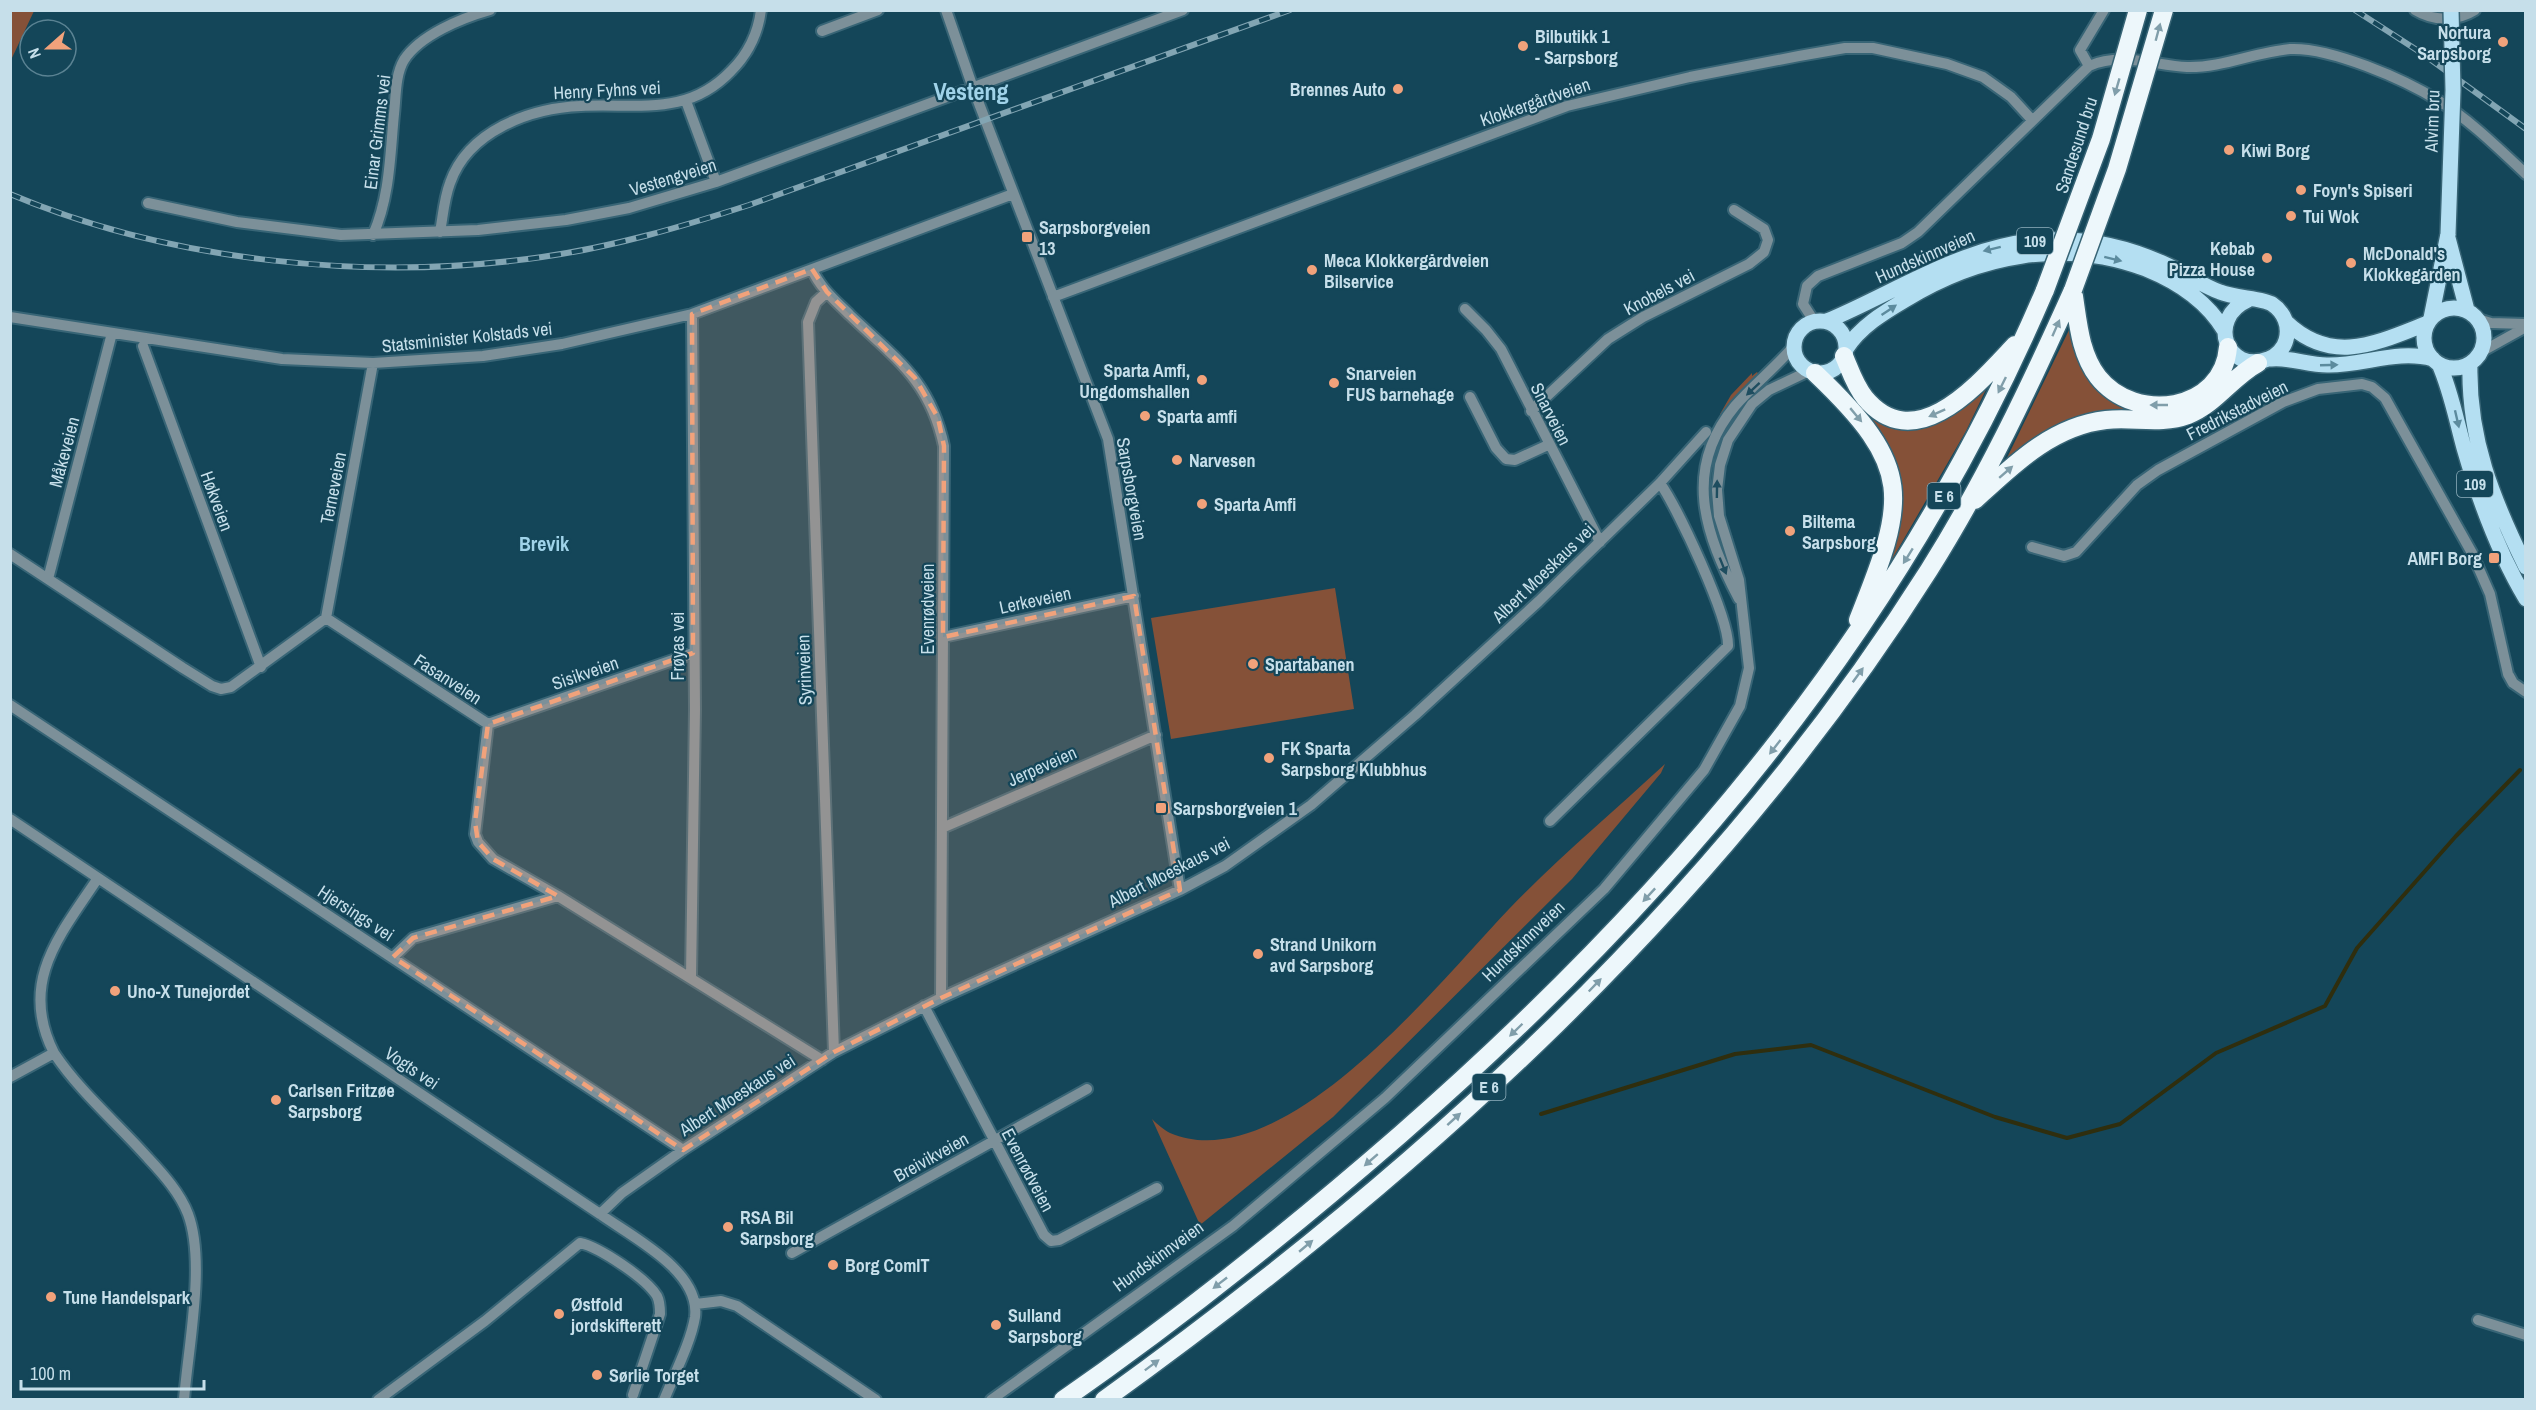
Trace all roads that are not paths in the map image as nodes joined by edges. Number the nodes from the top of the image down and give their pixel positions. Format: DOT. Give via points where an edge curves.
graph roads {
  1 [pos="490,10"];
  2 [pos="761,10"];
  3 [pos="878,10"];
  4 [pos="946,10"];
  5 [pos="1183,10"];
  6 [pos="2104,10"];
  7 [pos="2138,10"];
  8 [pos="2164,10"];
  9 [pos="2415,10"];
  10 [pos="2451,10"];
  11 [pos="2475,10"];
  12 [pos="822,31"];
  13 [pos="2089,66"];
  14 [pos="973,88"];
  15 [pos="686,101"];
  16 [pos="2032,120"];
  17 [pos="2526,174"];
  18 [pos="717,182"];
  19 [pos="1013,194"];
  20 [pos="148,203"];
  21 [pos="1734,210"];
  22 [pos="440,232"];
  23 [pos="2448,234"];
  24 [pos="373,235"];
  25 [pos="812,269"];
  26 [pos="2073,290"];
  27 [pos="827,292"];
  28 [pos="1053,297"];
  29 [pos="2248,300"];
  30 [pos="1465,309"];
  31 [pos="692,314"];
  32 [pos="2473,314"];
  33 [pos="10,317"];
  34 [pos="1820,321"];
  35 [pos="2429,321"];
  36 [pos="2286,322"];
  37 [pos="2526,326"];
  38 [pos="2027,332"];
  39 [pos="112,333"];
  40 [pos="2226,339"];
  41 [pos="143,346"];
  42 [pos="1793,347"];
  43 [pos="2481,352"];
  44 [pos="1845,353"];
  45 [pos="2264,361"];
  46 [pos="2436,362"];
  47 [pos="373,363"];
  48 [pos="2470,363"];
  49 [pos="1812,372"];
  50 [pos="1470,397"];
  51 [pos="1531,411"];
  52 [pos="1706,432"];
  53 [pos="1548,445"];
  54 [pos="1660,483"];
  55 [pos="1963,512"];
  56 [pos="1600,542"];
  57 [pos="2032,547"];
  58 [pos="10,554"];
  59 [pos="2526,567"];
  60 [pos="48,579"];
  61 [pos="1134,596"];
  62 [pos="2526,599"];
  63 [pos="1742,607"];
  64 [pos="326,618"];
  65 [pos="943,637"];
  66 [pos="1846,651"];
  67 [pos="693,653"];
  68 [pos="261,667"];
  69 [pos="2524,688"];
  70 [pos="10,705"];
  71 [pos="488,724"];
  72 [pos="1156,735"];
  73 [pos="10,819"];
  74 [pos="1550,821"];
  75 [pos="942,828"];
  76 [pos="98,878"];
  77 [pos="1180,890"];
  78 [pos="558,896"];
  79 [pos="393,957"];
  80 [pos="691,978"];
  81 [pos="941,998"];
  82 [pos="924,1006"];
  83 [pos="834,1052"];
  84 [pos="54,1053"];
  85 [pos="822,1060"];
  86 [pos="10,1077"];
  87 [pos="1087,1089"];
  88 [pos="993,1142"];
  89 [pos="683,1150"];
  90 [pos="1157,1188"];
  91 [pos="600,1214"];
  92 [pos="792,1253"];
  93 [pos="696,1304"];
  94 [pos="2478,1320"];
  95 [pos="2526,1335"];
  96 [pos="633,1395"];
  97 [pos="184,1400"];
  98 [pos="378,1400"];
  99 [pos="664,1400"];
  100 [pos="876,1400"];
  101 [pos="991,1400"];
  102 [pos="1063,1400"];
  103 [pos="1104,1400"];
  1 -- 24 [label="street, Einar Grimms vei" via="425,40 403,61 397,80 387,192"];
  2 -- 15 [label="street, Henry Fyhns vei" via="754,38 740,62 726,76"];
  3 -- 12 [label="street"];
  4 -- 14 [label="street, Sarpsborgveien"];
  5 -- 14 [label="street, Vestengveien"];
  6 -- 13 [label="street" via="2080,50"];
  7 -- 38 [label="highway, Sandesund bru / E 6, one-way, bridge" via="2097,150"];
  26 -- 8 [label="highway, E 6, one-way, bridge" via="2117,169"];
  9 -- 11 [label="street" via="2436,19 2461,17"];
  10 -- 23 [label="main road, Alvim bru / 109, bridge" via="2453,90"];
  13 -- 16 [label="street"];
  13 -- 17 [label="street" via="2110,59 2186,67 2291,49 2347,59 2439,101"];
  14 -- 18 [label="street, Vestengveien"];
  14 -- 19 [label="street, Sarpsborgveien"];
  15 -- 18 [label="street"];
  15 -- 22 [label="street, Henry Fyhns vei" via="649,106 554,108 508,123 473,147 461,162 445,198"];
  16 -- 28 [label="street, Klokkergårdveien" via="2011,97 1983,77 1938,62 1873,48 1845,48 1799,56 1567,106"];
  16 -- 34 [label="street" via="1918,232 1902,243 1818,276 1807,286 1803,304"];
  18 -- 22 [label="street, Vestengveien" via="629,208 566,220"];
  19 -- 25 [label="street, Statsminister Kolstads vei"];
  19 -- 28 [label="street, Sarpsborgveien"];
  20 -- 24 [label="street, Vestengveien" via="237,222 341,235"];
  21 -- 51 [label="street, Knobels vei" via="1764,229 1768,240 1764,252 1749,264 1608,339"];
  22 -- 24 [label="street, Vestengveien"];
  23 -- 32 [label="main road, 109"];
  23 -- 35 [label="main road, 109"];
  25 -- 27 [label="street, Evenrødveien"];
  25 -- 31 [label="street, Statsminister Kolstads vei"];
  40 -- 26 [label="highway, E 6, one-way" via="2228,356 2217,379 2200,395 2169,406 2132,402 2110,390 2092,368 2081,340"];
  55 -- 26 [label="highway, E 6, one-way" via="2015,416"];
  27 -- 65 [label="street, Evenrødveien" via="915,378 938,418 944,446"];
  27 -- 83 [label="street, Syrinveien" via="816,302 808,322"];
  28 -- 61 [label="street, Sarpsborgveien" via="1108,439"];
  29 -- 34 [label="main road, Hundskinnveien / 109, one-way" via="2218,292 2168,265 2135,253 2086,242 2047,240 2006,245 1964,257"];
  29 -- 36 [label="main road, 109" via="2271,303 2282,312"];
  29 -- 40 [label="main road" via="2231,310"];
  30 -- 51 [label="street, Snarveien" via="1501,350"];
  31 -- 47 [label="street, Statsminister Kolstads vei" via="562,344 483,356"];
  31 -- 67 [label="street, Frøyas vei"];
  32 -- 35 [label="main road, 109" via="2451,307"];
  32 -- 37 [label="street" via="2491,323"];
  32 -- 43 [label="main road, 109" via="2485,335"];
  33 -- 39 [label="street, Statsminister Kolstads vei"];
  34 -- 42 [label="main road, 109" via="1799,330"];
  34 -- 44 [label="main road" via="1841,332"];
  35 -- 36 [label="main road, 109" via="2396,337 2343,347 2327,347 2307,340"];
  35 -- 46 [label="main road, 109" via="2424,342"];
  36 -- 45 [label="main road" via="2285,343"];
  37 -- 43 [label="street"];
  38 -- 44 [label="highway, E 6, one-way" via="1960,400 1938,414 1916,419 1894,417 1873,406 1856,384"];
  38 -- 66 [label="highway, E 6, one-way" via="1930,520"];
  39 -- 47 [label="street, Statsminister Kolstads vei" via="247,355"];
  39 -- 60 [label="street, Måkeveien"];
  44 -- 40 [label="main road, Hundskinnveien / 109, one-way" via="1859,332 1931,285 1988,263 2047,253 2101,256 2158,274 2198,298 2217,318"];
  40 -- 45 [label="main road, 109" via="2241,359"];
  41 -- 68 [label="street, Høkveien"];
  42 -- 49 [label="main road" via="1796,359"];
  42 -- 63 [label="street, one-way" via="1729,414 1706,464 1702,492 1707,521"];
  43 -- 48 [label="main road"];
  44 -- 49 [label="main road, 109" via="1833,370"];
  45 -- 46 [label="main road, 109, one-way" via="2328,366 2419,355"];
  55 -- 45 [label="highway, E 6, one-way" via="2050,438 2096,422 2186,416 2210,402 2239,374"];
  46 -- 48 [label="main road, 109" via="2455,368"];
  46 -- 62 [label="main road, 109, one-way" via="2451,391 2481,501"];
  47 -- 64 [label="street, Terneveien"];
  48 -- 59 [label="main road, 109" via="2471,414 2480,451 2500,510"];
  63 -- 49 [label="street, Hundskinnveien, one-way" via="1739,580 1719,516 1720,465 1728,440 1752,404 1769,390"];
  49 -- 66 [label="highway, E 6, one-way" via="1874,438 1889,466 1894,496 1888,540"];
  50 -- 53 [label="street" via="1496,448 1506,459 1515,460"];
  51 -- 53 [label="street, Snarveien"];
  52 -- 54 [label="street, Albert Moeskaus vei"];
  53 -- 56 [label="street, Snarveien"];
  54 -- 56 [label="street, Albert Moeskaus vei"];
  54 -- 74 [label="street" via="1674,503 1703,570 1727,631 1728,646"];
  103 -- 55 [label="highway, E 6, one-way" via="1245,1295 1389,1176 1526,1053 1620,959 1709,863 1824,722 1888,632"];
  56 -- 77 [label="street, Albert Moeskaus vei" via="1311,805 1225,866"];
  57 -- 69 [label="street, Fredrikstadveien" via="2064,556 2076,552 2120,500 2158,470 2283,402 2318,389 2362,384 2385,398 2472,553 2497,620 2504,664 2513,683"];
  58 -- 60 [label="street"];
  60 -- 68 [label="street" via="212,686 231,687"];
  61 -- 65 [label="street, Lerkeveien"];
  61 -- 72 [label="street, Sarpsborgveien"];
  63 -- 101 [label="street, Hundskinnveien" via="1749,668 1740,706 1730,727 1704,770 1604,889 1385,1098 1233,1226"];
  64 -- 68 [label="street"];
  64 -- 71 [label="street, Fasanveien"];
  65 -- 75 [label="street, Evenrødveien"];
  66 -- 102 [label="highway, E 6, one-way" via="1707,830 1650,895 1543,1004 1333,1193"];
  67 -- 71 [label="street, Sisikveien"];
  67 -- 80 [label="street, Frøyas vei"];
  70 -- 79 [label="street, Hjersings vei"];
  71 -- 78 [label="street, Fasanveien" via="475,822 478,842 493,859"];
  72 -- 75 [label="street, Jerpeveien"];
  72 -- 77 [label="street, Sarpsborgveien"];
  73 -- 76 [label="street, Vogts vei"];
  75 -- 81 [label="street, Evenrødveien"];
  76 -- 84 [label="street" via="54,945 40,985 41,1019"];
  76 -- 91 [label="street, Vogts vei"];
  77 -- 81 [label="street, Albert Moeskaus vei"];
  78 -- 79 [label="street" via="413,938"];
  78 -- 80 [label="street, Fasanveien"];
  79 -- 89 [label="street, Hjersings vei"];
  80 -- 85 [label="street, Fasanveien"];
  81 -- 82 [label="street, Albert Moeskaus vei"];
  82 -- 83 [label="street, Albert Moeskaus vei"];
  82 -- 88 [label="street, Evenrødveien"];
  83 -- 85 [label="street, Albert Moeskaus vei"];
  84 -- 86 [label="street"];
  84 -- 97 [label="street" via="172,1186 187,1213 196,1268"];
  85 -- 89 [label="street, Albert Moeskaus vei"];
  87 -- 88 [label="street, Breivikveien"];
  88 -- 90 [label="street, Evenrødveien" via="1044,1235 1051,1241"];
  88 -- 92 [label="street, Breivikveien"];
  89 -- 91 [label="street, Albert Moeskaus vei" via="622,1193"];
  91 -- 93 [label="street, Vogts vei" via="674,1267 684,1277"];
  93 -- 99 [label="street" via="694,1320"];
  93 -- 100 [label="street" via="721,1301 737,1306"];
  94 -- 95 [label="street"];
  96 -- 98 [label="street" via="660,1314 659,1303 639,1278 591,1245 580,1243 485,1321"];
}
